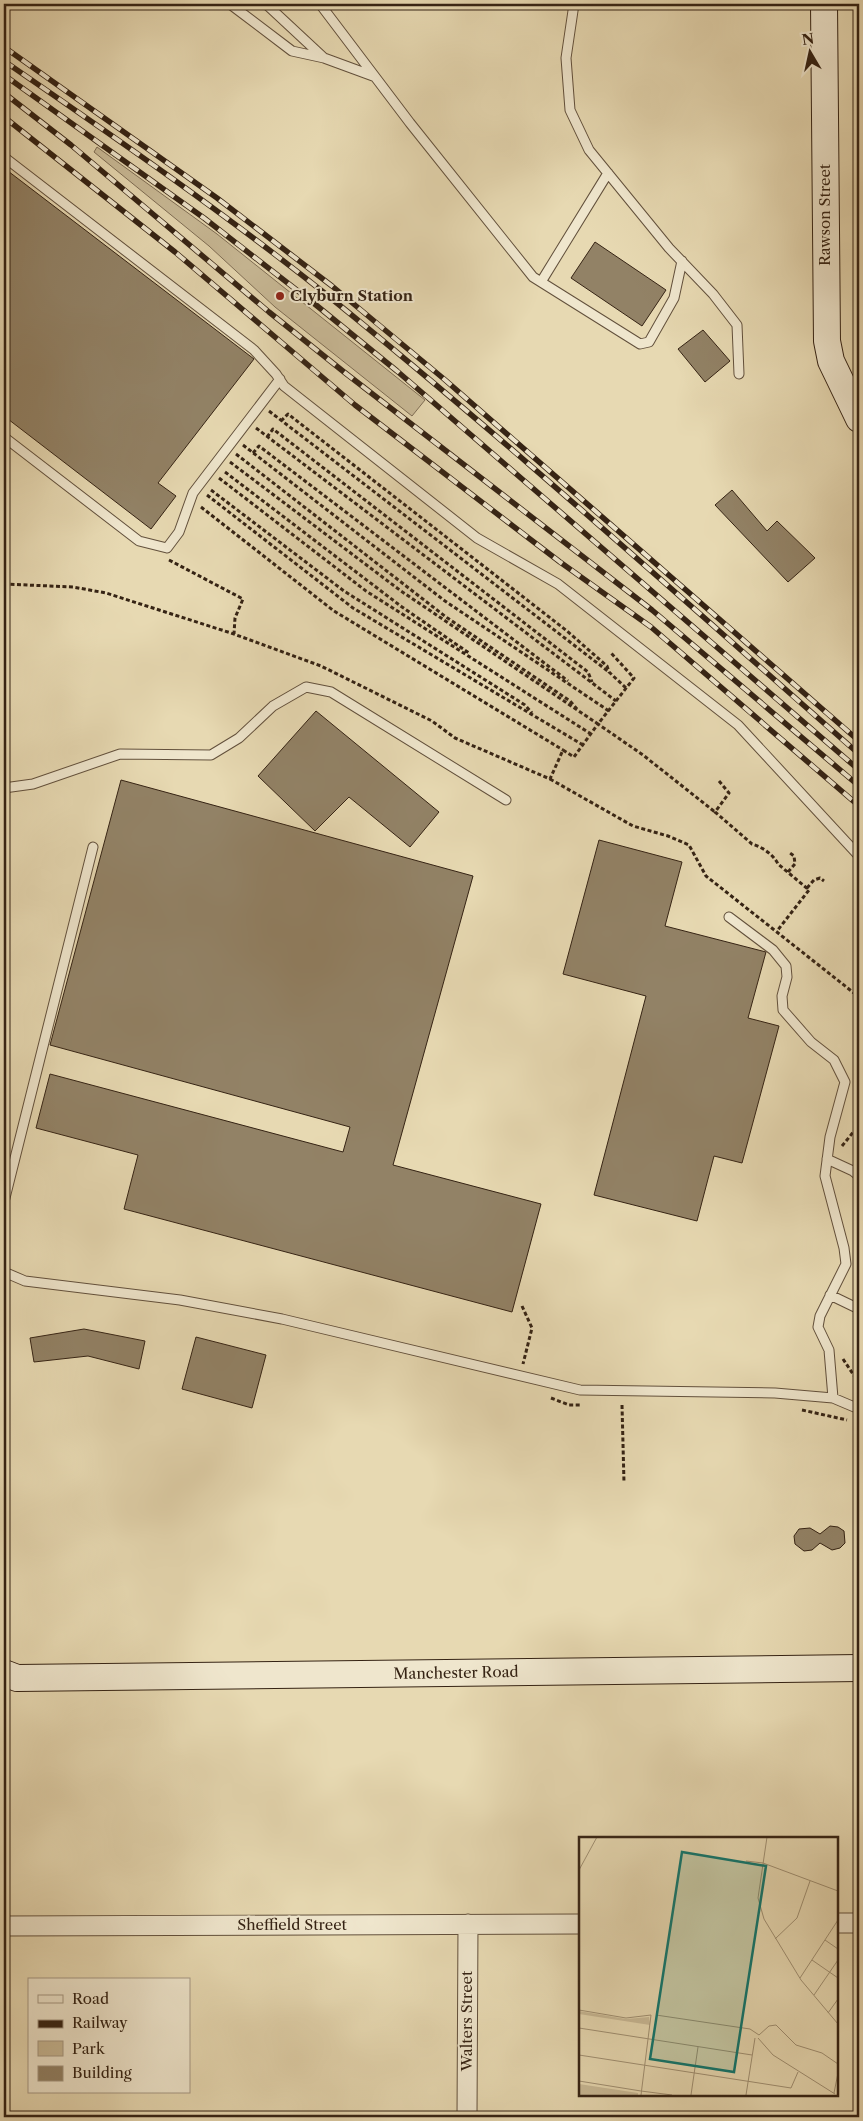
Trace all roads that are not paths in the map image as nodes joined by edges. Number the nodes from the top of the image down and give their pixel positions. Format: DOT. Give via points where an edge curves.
graph roads {
  1 [pos="230,4"];
  2 [pos="266,4"];
  3 [pos="320,4"];
  4 [pos="574,4"];
  5 [pos="824,4"];
  6 [pos="324,58"];
  7 [pos="373,76"];
  8 [pos="4,158"];
  9 [pos="608,173"];
  10 [pos="682,261"];
  11 [pos="541,282"];
  12 [pos="739,374"];
  13 [pos="280,379"];
  14 [pos="859,419"];
  15 [pos="4,436"];
  16 [pos="4,788"];
  17 [pos="506,800"];
  18 [pos="93,847"];
  19 [pos="859,856"];
  20 [pos="728,917"];
  21 [pos="827,1159"];
  22 [pos="859,1176"];
  23 [pos="4,1202"];
  24 [pos="4,1272"];
  25 [pos="830,1295"];
  26 [pos="859,1309"];
  27 [pos="833,1398"];
  28 [pos="859,1409"];
  29 [pos="4,1654"];
  30 [pos="859,1668"];
  31 [pos="4,1673"];
  32 [pos="53,1677"];
  33 [pos="859,1923"];
  34 [pos="468,1924"];
  35 [pos="579,1924"];
  36 [pos="838,1924"];
  37 [pos="4,1926"];
  38 [pos="467,2117"];
  1 -- 6 [label="lane" via="292,51"];
  2 -- 6 [label="lane"];
  3 -- 7 [label="lane"];
  4 -- 9 [label="lane" via="566,58 570,110 589,150"];
  5 -- 14 [label="main road, Rawson Street" via="827,341 831,361"];
  6 -- 7 [label="lane"];
  7 -- 11 [label="lane" via="533,277"];
  8 -- 13 [label="lane" via="254,350"];
  9 -- 10 [label="lane"];
  9 -- 11 [label="lane"];
  10 -- 11 [label="lane" via="674,298 649,342 640,344"];
  10 -- 12 [label="lane" via="737,325"];
  13 -- 15 [label="lane" via="199,485 179,532 167,548 139,541"];
  13 -- 19 [label="lane" via="284,386 477,538 558,584 738,725"];
  16 -- 17 [label="lane" via="33,784 120,754 211,756 239,738 273,706 306,687 331,692"];
  18 -- 23 [label="lane"];
  20 -- 21 [label="lane" via="773,950 786,966 783,1010 811,1042 834,1060 846,1082"];
  21 -- 22 [label="lane"];
  21 -- 25 [label="lane" via="826,1176 846,1264"];
  24 -- 27 [label="lane" via="25,1281 180,1300 282,1319 580,1390 775,1393"];
  25 -- 26 [label="lane"];
  25 -- 27 [label="lane" via="818,1327 829,1350"];
  27 -- 28 [label="lane"];
  29 -- 32 [label="main road, Manchester Road" via="20,1668"];
  30 -- 32 [label="main road, Manchester Road"];
  31 -- 32 [label="main road, Manchester Road" via="17,1678"];
  33 -- 36 [label="street"];
  34 -- 35 [label="street, Sheffield Street"];
  34 -- 37 [label="street, Sheffield Street"];
  34 -- 38 [label="street, Walters Street"];
}
